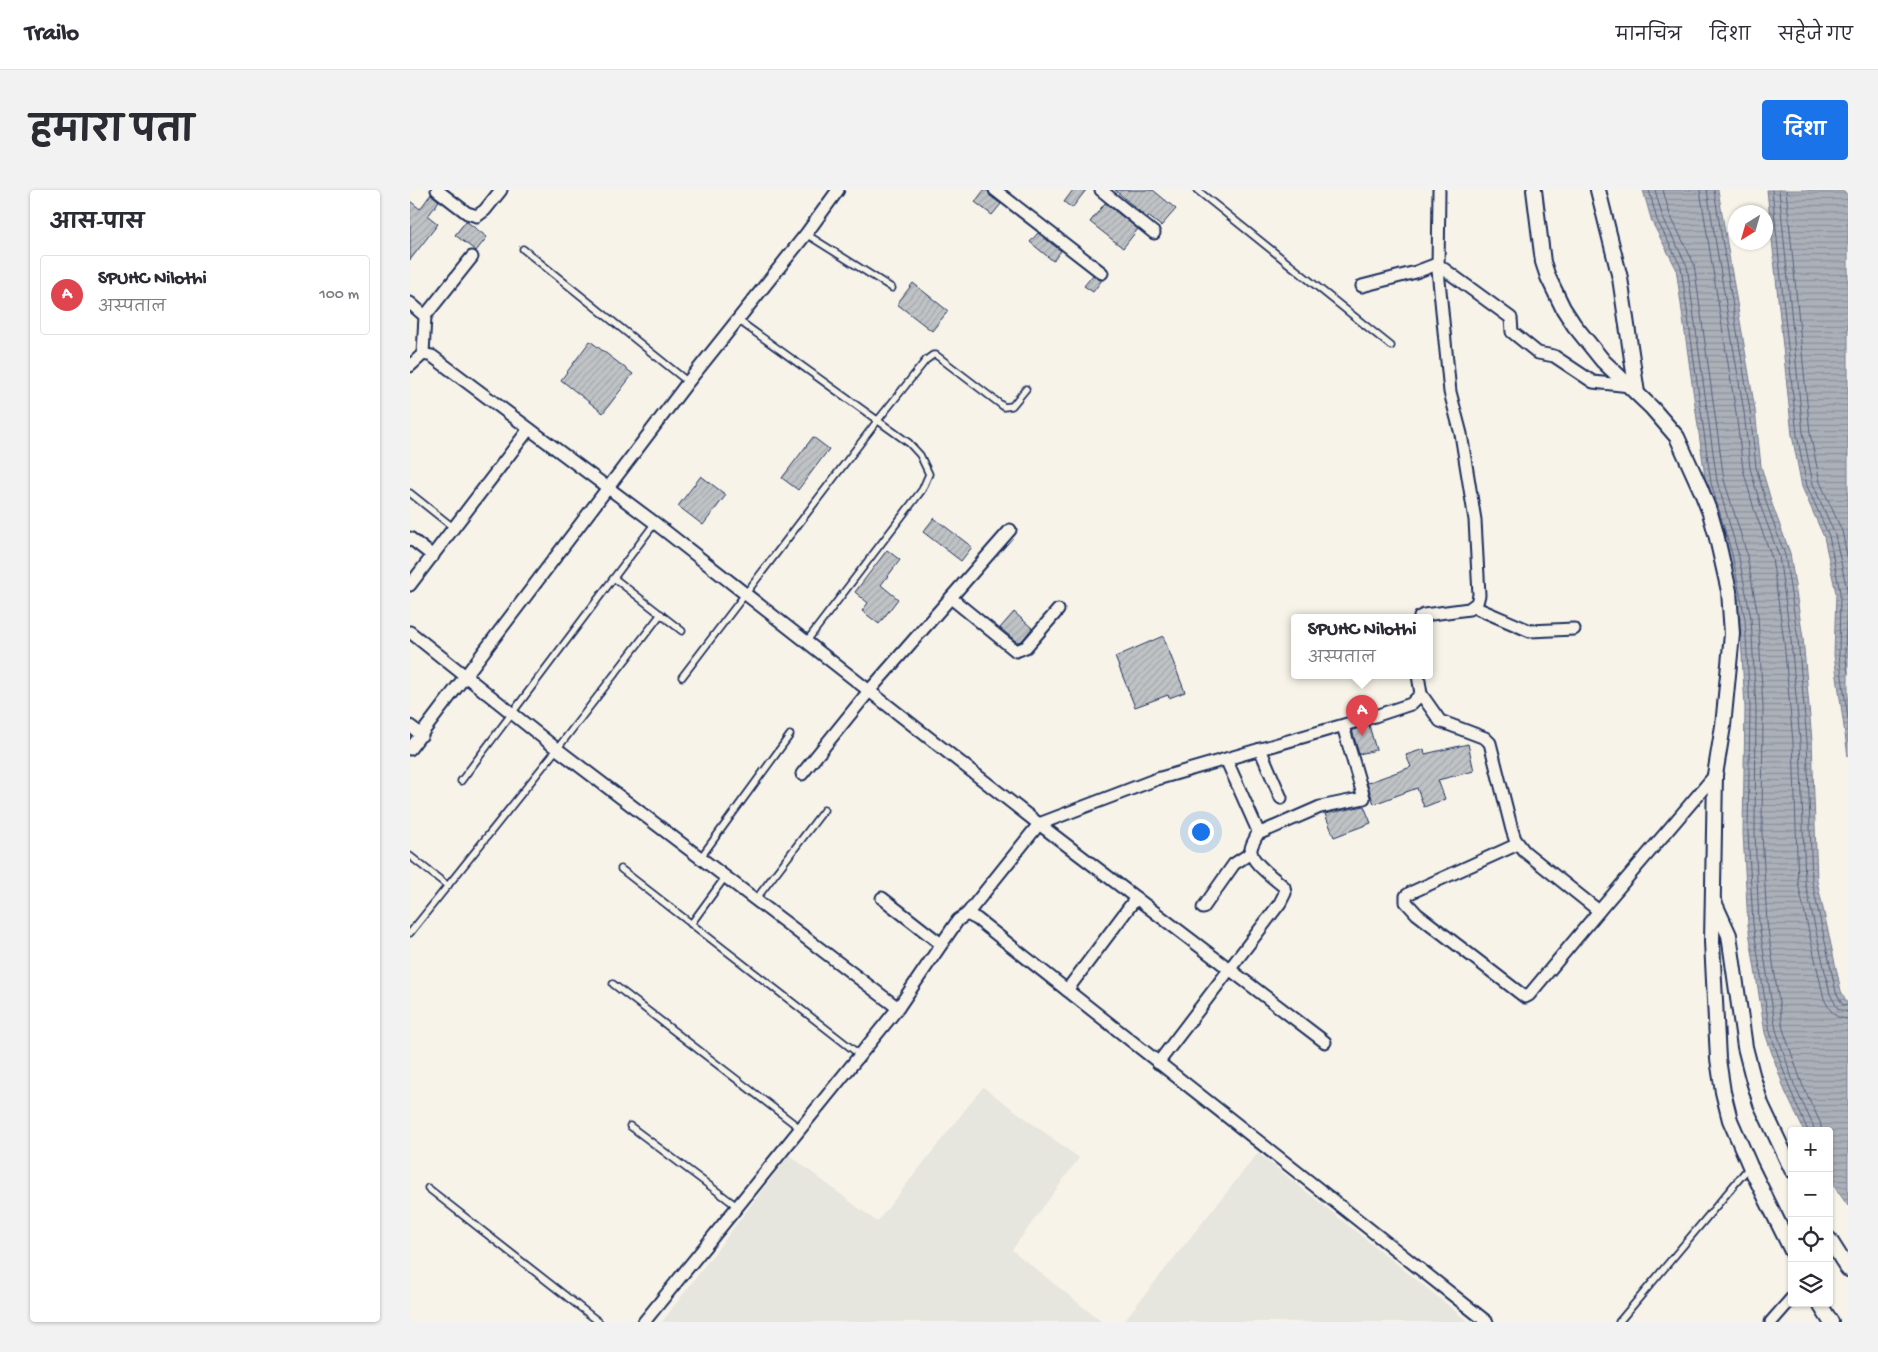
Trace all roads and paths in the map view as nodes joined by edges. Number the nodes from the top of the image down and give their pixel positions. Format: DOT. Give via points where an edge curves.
graph roads {
  1 [pos="437,190"];
  2 [pos="501,190"];
  3 [pos="838,190"];
  4 [pos="996,190"];
  5 [pos="1101,190"];
  6 [pos="1197,190"];
  7 [pos="1439,190"];
  8 [pos="1534,190"];
  9 [pos="1598,190"];
  10 [pos="1154,233"];
  11 [pos="806,234"];
  12 [pos="523,249"];
  13 [pos="472,257"];
  14 [pos="1437,264"];
  15 [pos="1102,273"];
  16 [pos="1362,286"];
  17 [pos="892,288"];
  18 [pos="410,303"];
  19 [pos="425,316"];
  20 [pos="738,320"];
  21 [pos="1391,346"];
  22 [pos="423,354"];
  23 [pos="410,366"];
  24 [pos="688,382"];
  25 [pos="1026,389"];
  26 [pos="1633,389"];
  27 [pos="878,420"];
  28 [pos="529,429"];
  29 [pos="609,489"];
  30 [pos="410,494"];
  31 [pos="655,523"];
  32 [pos="454,528"];
  33 [pos="1010,530"];
  34 [pos="410,538"];
  35 [pos="433,556"];
  36 [pos="614,578"];
  37 [pos="410,586"];
  38 [pos="746,594"];
  39 [pos="951,598"];
  40 [pos="1474,606"];
  41 [pos="1058,610"];
  42 [pos="661,614"];
  43 [pos="1432,614"];
  44 [pos="1574,629"];
  45 [pos="682,631"];
  46 [pos="410,632"];
  47 [pos="806,642"];
  48 [pos="466,677"];
  49 [pos="682,677"];
  50 [pos="1418,679"];
  51 [pos="869,691"];
  52 [pos="1420,694"];
  53 [pos="513,714"];
  54 [pos="410,726"];
  55 [pos="1343,726"];
  56 [pos="422,735"];
  57 [pos="790,735"];
  58 [pos="557,749"];
  59 [pos="1260,749"];
  60 [pos="410,750"];
  61 [pos="1226,759"];
  62 [pos="802,774"];
  63 [pos="1715,775"];
  64 [pos="462,781"];
  65 [pos="1281,798"];
  66 [pos="824,810"];
  67 [pos="1039,824"];
  68 [pos="1258,834"];
  69 [pos="1518,844"];
  70 [pos="1251,853"];
  71 [pos="410,856"];
  72 [pos="701,857"];
  73 [pos="621,869"];
  74 [pos="726,876"];
  75 [pos="448,886"];
  76 [pos="882,898"];
  77 [pos="1136,898"];
  78 [pos="756,899"];
  79 [pos="1712,900"];
  80 [pos="1203,908"];
  81 [pos="1599,911"];
  82 [pos="967,914"];
  83 [pos="691,924"];
  84 [pos="410,933"];
  85 [pos="942,944"];
  86 [pos="1228,969"];
  87 [pos="613,984"];
  88 [pos="1067,990"];
  89 [pos="898,1008"];
  90 [pos="1325,1042"];
  91 [pos="860,1055"];
  92 [pos="1158,1063"];
  93 [pos="630,1126"];
  94 [pos="800,1129"];
  95 [pos="1788,1161"];
  96 [pos="1750,1166"];
  97 [pos="428,1188"];
  98 [pos="738,1207"];
  99 [pos="1788,1243"];
  100 [pos="1833,1245"];
  101 [pos="1848,1269"];
  102 [pos="1788,1303"];
  103 [pos="1822,1307"];
  104 [pos="1482,1320"];
  105 [pos="599,1322"];
  106 [pos="644,1322"];
  107 [pos="1619,1322"];
  108 [pos="1771,1322"];
  109 [pos="1831,1322"];
  1 -- 2 [label="street" via="467,213 477,216"];
  3 -- 11 [label="street"];
  4 -- 15 [label="street"];
  5 -- 10 [label="street"];
  6 -- 21 [label="lane"];
  7 -- 14 [label="street"];
  8 -- 26 [label="street" via="1544,262 1555,293 1589,344"];
  9 -- 26 [label="street" via="1620,278"];
  11 -- 17 [label="lane"];
  11 -- 20 [label="street"];
  12 -- 24 [label="lane"];
  13 -- 19 [label="street"];
  14 -- 16 [label="street"];
  14 -- 26 [label="street" via="1511,318 1512,332 1538,353 1554,356 1593,382"];
  14 -- 40 [label="street" via="1450,392 1475,520 1479,595"];
  18 -- 19 [label="street"];
  19 -- 22 [label="street"];
  20 -- 24 [label="street"];
  20 -- 27 [label="lane"];
  22 -- 23 [label="street"];
  22 -- 28 [label="street" via="432,356"];
  24 -- 29 [label="street"];
  25 -- 27 [label="lane" via="1012,406 1004,407 932,355 922,363"];
  26 -- 63 [label="street" via="1677,437 1710,512 1729,591 1732,634"];
  27 -- 38 [label="lane"];
  27 -- 47 [label="lane" via="920,455 929,474 927,482"];
  28 -- 29 [label="street"];
  28 -- 32 [label="street"];
  29 -- 31 [label="street"];
  29 -- 48 [label="street"];
  30 -- 32 [label="lane"];
  31 -- 36 [label="lane"];
  31 -- 38 [label="street"];
  32 -- 35 [label="street"];
  33 -- 39 [label="street"];
  34 -- 35 [label="street"];
  35 -- 37 [label="street"];
  36 -- 42 [label="lane"];
  36 -- 53 [label="lane"];
  38 -- 47 [label="street"];
  38 -- 49 [label="lane"];
  39 -- 41 [label="street" via="1016,652 1026,647"];
  39 -- 51 [label="street"];
  40 -- 43 [label="street"];
  40 -- 44 [label="street" via="1530,630"];
  42 -- 45 [label="lane"];
  42 -- 58 [label="lane"];
  46 -- 48 [label="street"];
  47 -- 51 [label="street"];
  48 -- 53 [label="street"];
  48 -- 56 [label="street"];
  50 -- 52 [label="street"];
  51 -- 62 [label="street"];
  51 -- 67 [label="street"];
  52 -- 55 [label="street" via="1411,704"];
  52 -- 69 [label="street" via="1440,721 1482,736 1490,743"];
  53 -- 58 [label="street"];
  53 -- 64 [label="lane"];
  54 -- 56 [label="street"];
  55 -- 59 [label="street"];
  55 -- 68 [label="street" via="1364,798 1320,806"];
  56 -- 60 [label="street"];
  57 -- 72 [label="lane"];
  58 -- 72 [label="street"];
  58 -- 75 [label="lane"];
  59 -- 61 [label="street"];
  59 -- 65 [label="street"];
  61 -- 67 [label="street" via="1133,787"];
  61 -- 68 [label="street"];
  63 -- 79 [label="street"];
  63 -- 81 [label="street"];
  66 -- 78 [label="lane"];
  67 -- 77 [label="street"];
  67 -- 82 [label="street"];
  68 -- 70 [label="street"];
  69 -- 81 [label="street"];
  69 -- 81 [label="street" via="1410,892 1406,902 1417,914 1525,997"];
  70 -- 80 [label="street" via="1234,864"];
  70 -- 86 [label="street" via="1258,865 1284,887 1285,893"];
  71 -- 75 [label="lane"];
  72 -- 74 [label="street"];
  73 -- 83 [label="lane"];
  74 -- 78 [label="street"];
  74 -- 83 [label="lane"];
  75 -- 84 [label="lane"];
  76 -- 85 [label="street"];
  77 -- 86 [label="street"];
  77 -- 88 [label="street"];
  78 -- 89 [label="street"];
  79 -- 95 [label="street" via="1729,935 1745,1047 1753,1078 1761,1104"];
  79 -- 96 [label="street" via="1718,1059 1730,1120"];
  82 -- 85 [label="street" via="958,920"];
  82 -- 88 [label="street"];
  83 -- 91 [label="lane"];
  85 -- 89 [label="street"];
  86 -- 90 [label="street"];
  86 -- 92 [label="street"];
  87 -- 94 [label="lane"];
  88 -- 92 [label="street"];
  89 -- 91 [label="street"];
  91 -- 94 [label="street"];
  92 -- 104 [label="street"];
  93 -- 98 [label="lane"];
  94 -- 98 [label="street"];
  96 -- 99 [label="street"];
  96 -- 107 [label="lane"];
  97 -- 105 [label="lane"];
  98 -- 106 [label="street"];
  100 -- 101 [label="street"];
  102 -- 108 [label="street"];
  103 -- 109 [label="street"];
}
